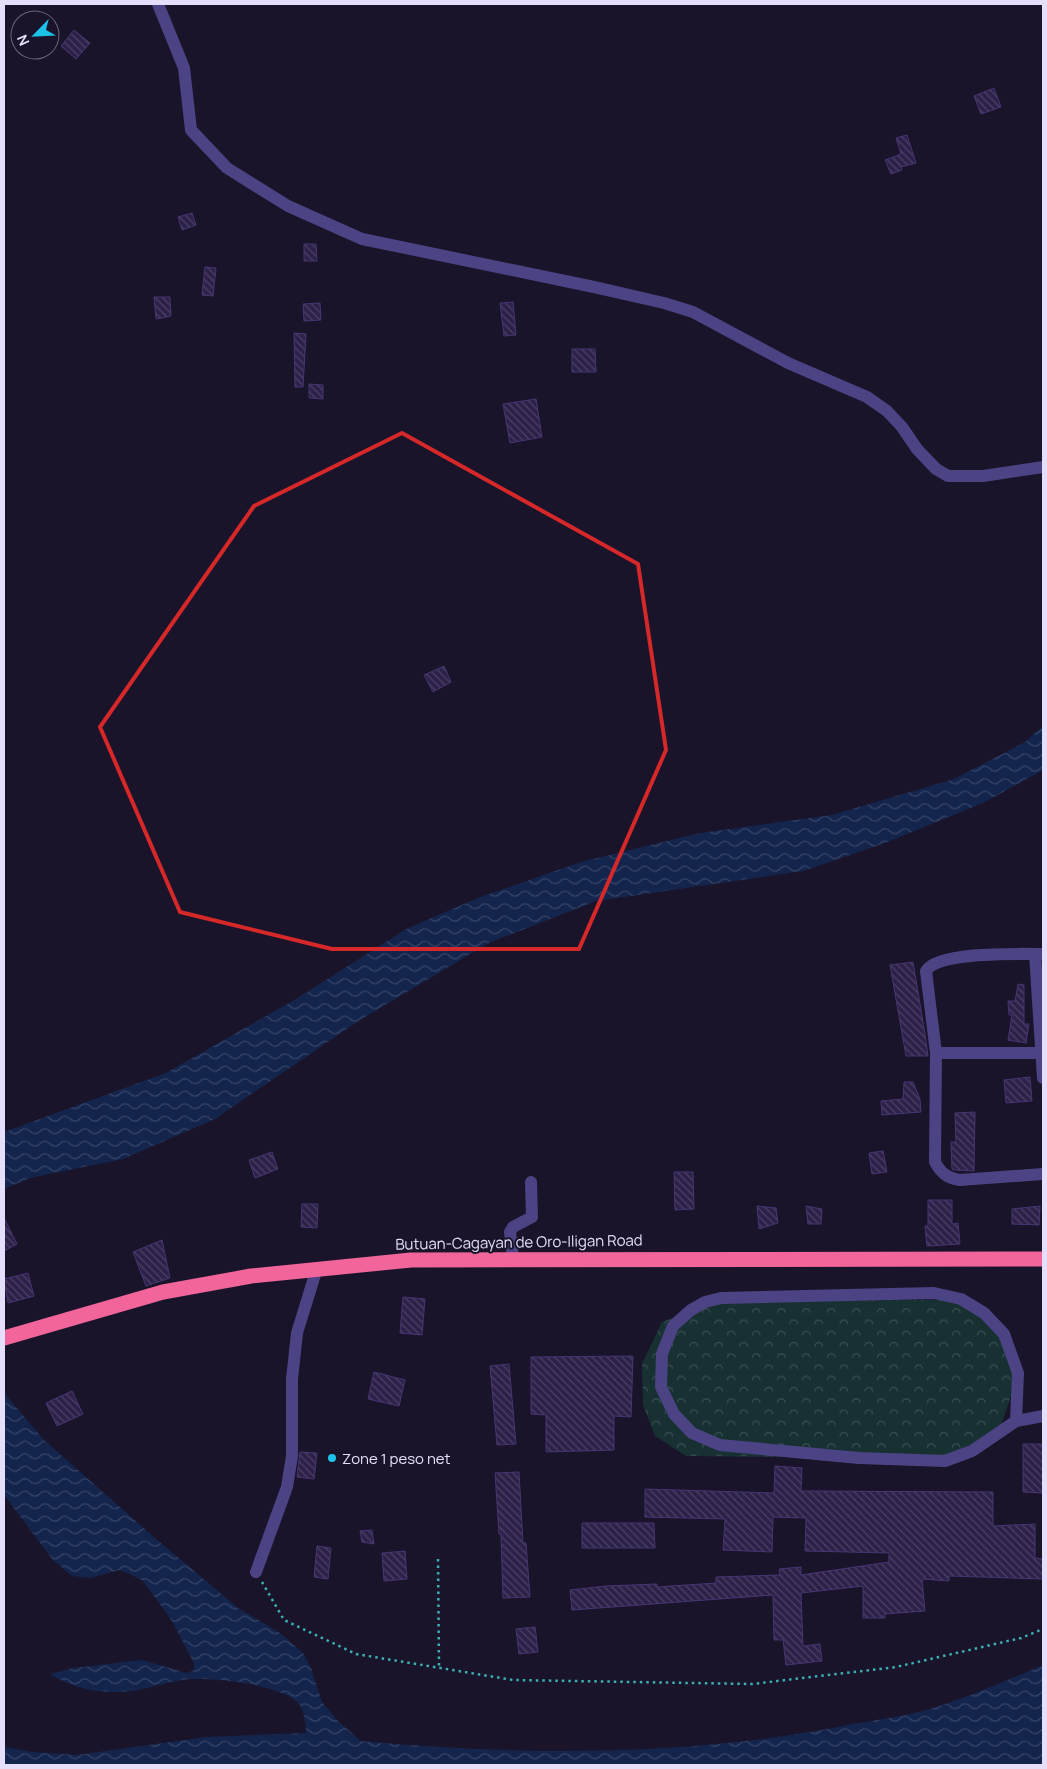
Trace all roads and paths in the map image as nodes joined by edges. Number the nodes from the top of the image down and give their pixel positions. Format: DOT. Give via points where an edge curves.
graph roads {
  1 [pos="158,4"];
  2 [pos="1043,467"];
  3 [pos="1039,954"];
  4 [pos="936,1053"];
  5 [pos="1042,1053"];
  6 [pos="1043,1078"];
  7 [pos="1043,1174"];
  8 [pos="531,1182"];
  9 [pos="513,1258"];
  10 [pos="1043,1259"];
  11 [pos="317,1268"];
  12 [pos="4,1338"];
  13 [pos="1043,1416"];
  14 [pos="1016,1421"];
  15 [pos="438,1559"];
  16 [pos="256,1572"];
  17 [pos="1043,1629"];
  18 [pos="439,1666"];
  1 -- 2 [label="street" via="184,68 192,130 227,168 288,206 362,239 603,289 693,312 788,363 867,397 887,411 917,449 936,469 948,476 983,476"];
  3 -- 4 [label="street" via="952,958 929,966 926,971"];
  3 -- 5 [label="street"];
  4 -- 5 [label="street"];
  4 -- 7 [label="street" via="936,1162 939,1170 949,1178 960,1180"];
  5 -- 6 [label="street"];
  8 -- 9 [label="street" via="534,1212 532,1217 510,1232"];
  9 -- 10 [label="highway, Butuan-Cagayan de Oro-Iligan Road"];
  9 -- 11 [label="highway, Butuan-Cagayan de Oro-Iligan Road" via="411,1260"];
  11 -- 12 [label="highway, Butuan-Cagayan de Oro-Iligan Road" via="163,1292"];
  11 -- 16 [label="street" via="297,1333 292,1379 292,1456 287,1488"];
  13 -- 14 [label="street"];
  14 -- 14 [label="street" via="972,1451 945,1461 859,1458 720,1445 692,1433 674,1414 661,1388 662,1354 673,1326 690,1310 721,1298 934,1293 961,1299 984,1313 1004,1334 1018,1372"];
  15 -- 18 [label="path"];
  16 -- 18 [label="path" via="284,1620 356,1654"];
  17 -- 18 [label="path" via="1021,1638 896,1667 752,1684 513,1680"];
}
